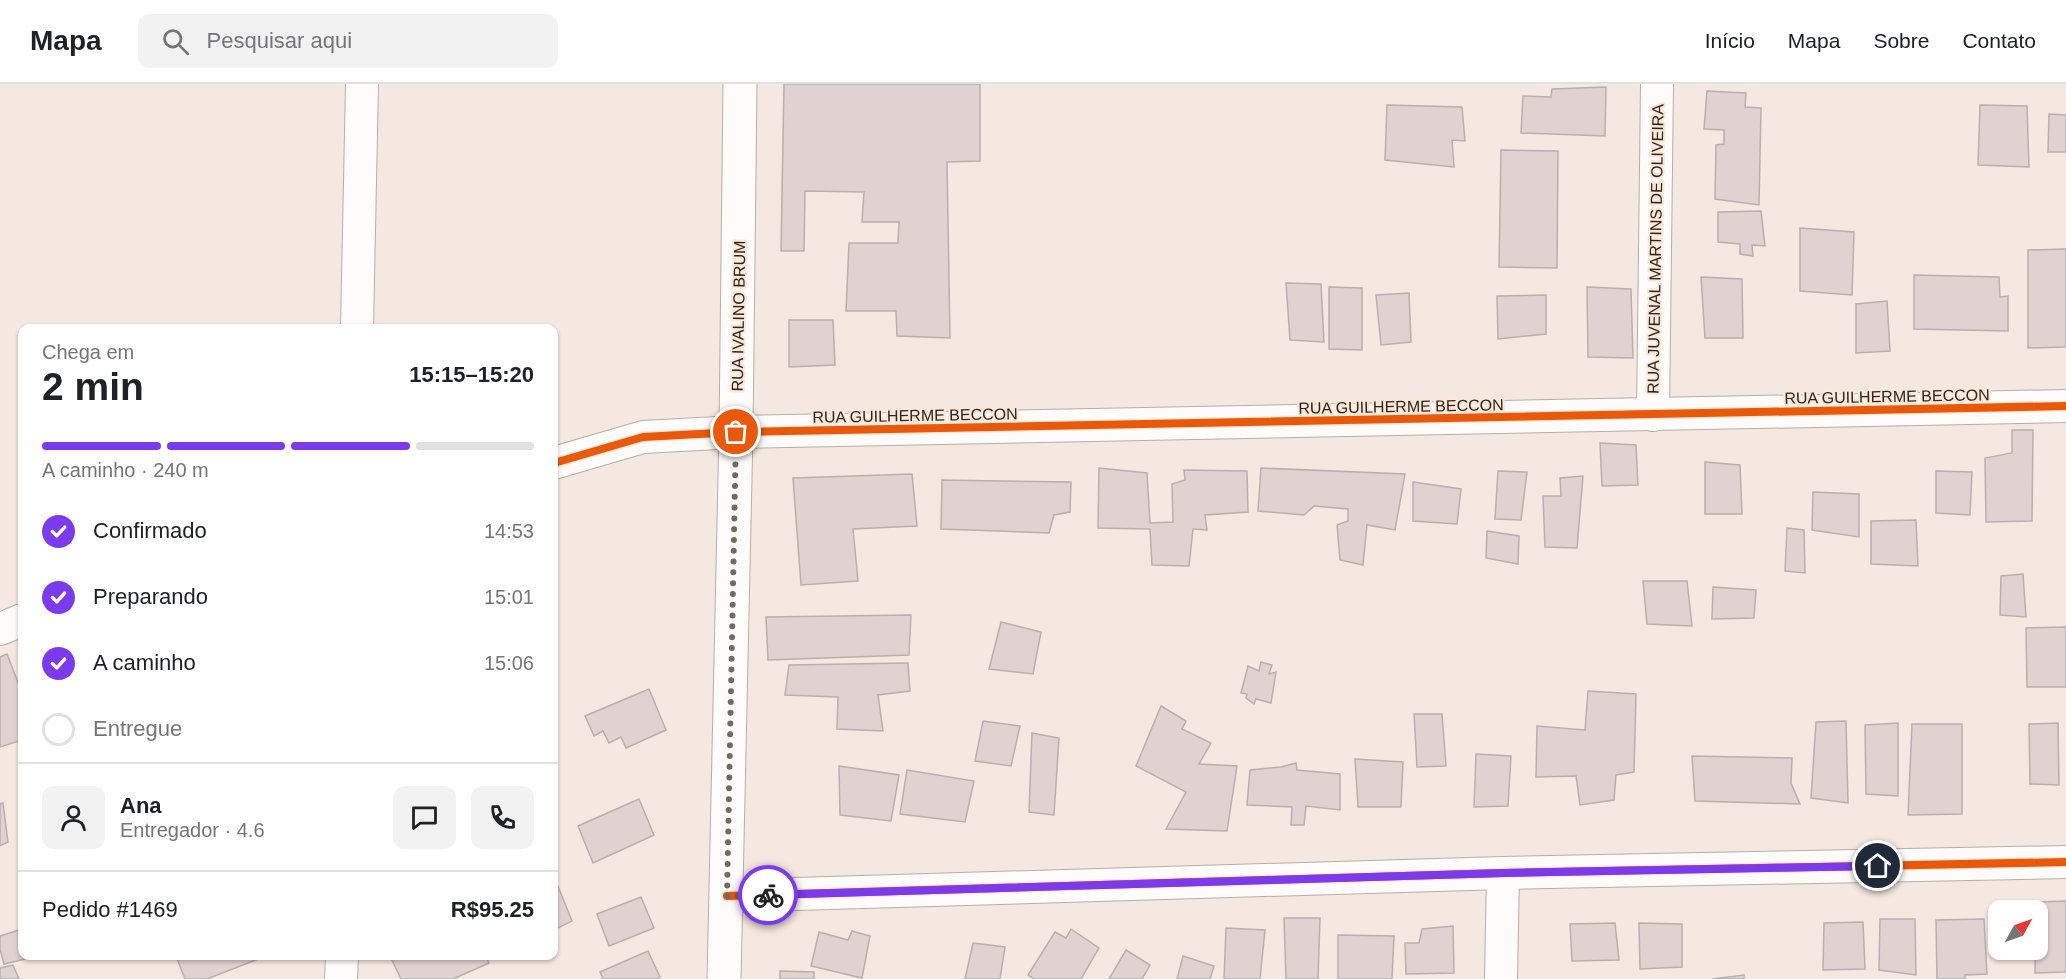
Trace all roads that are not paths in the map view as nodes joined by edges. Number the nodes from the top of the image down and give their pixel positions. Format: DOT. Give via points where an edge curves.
graph roads {
  1 [pos="362,84"];
  2 [pos="740,84"];
  3 [pos="1657,84"];
  4 [pos="357,324"];
  5 [pos="2066,406"];
  6 [pos="1653,415"];
  7 [pos="736,432"];
  8 [pos="558,462"];
  9 [pos="18,622"];
  10 [pos="0,629"];
  11 [pos="2066,862"];
  12 [pos="1503,873"];
  13 [pos="727,896"];
  14 [pos="342,960"];
  15 [pos="341,979"];
  16 [pos="724,979"];
  17 [pos="1501,979"];
  1 -- 4 [label="street"];
  2 -- 7 [label="street, RUA IVALINO BRUM"];
  3 -- 6 [label="street, RUA JUVENAL MARTINS DE OLIVEIRA"];
  5 -- 6 [label="street, RUA GUILHERME BECCON"];
  6 -- 7 [label="street, RUA GUILHERME BECCON"];
  7 -- 8 [label="street, RUA GUILHERME BECCON" via="643,437"];
  7 -- 13 [label="street, RUA IVALINO BRUM"];
  9 -- 10 [label="street"];
  11 -- 12 [label="street"];
  12 -- 13 [label="street"];
  12 -- 17 [label="street"];
  13 -- 16 [label="street, RUA IVALINO BRUM"];
  14 -- 15 [label="street"];
}
